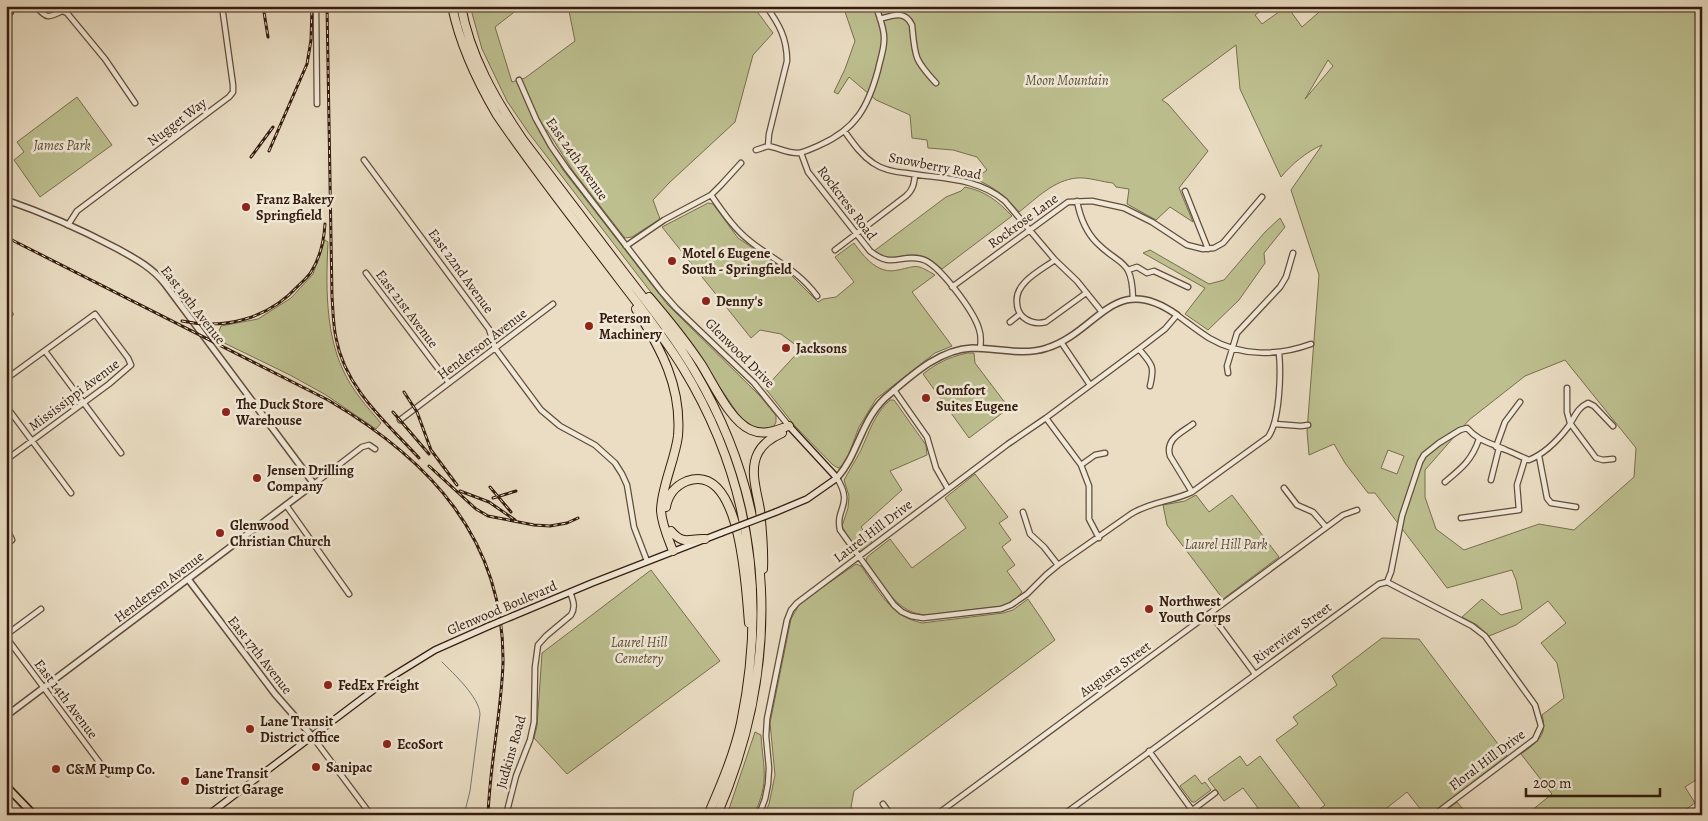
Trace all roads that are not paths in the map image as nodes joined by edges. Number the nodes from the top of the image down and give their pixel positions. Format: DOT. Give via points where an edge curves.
graph roads {
  1 [pos="14,6"];
  2 [pos="36,6"];
  3 [pos="222,6"];
  4 [pos="316,6"];
  5 [pos="452,6"];
  6 [pos="461,6"];
  7 [pos="766,6"];
  8 [pos="876,6"];
  9 [pos="6,18"];
  10 [pos="880,18"];
  11 [pos="519,80"];
  12 [pos="936,83"];
  13 [pos="135,103"];
  14 [pos="317,104"];
  15 [pos="844,132"];
  16 [pos="768,146"];
  17 [pos="756,150"];
  18 [pos="801,153"];
  19 [pos="364,160"];
  20 [pos="741,163"];
  21 [pos="916,175"];
  22 [pos="1185,191"];
  23 [pos="711,195"];
  24 [pos="1262,197"];
  25 [pos="6,200"];
  26 [pos="1077,201"];
  27 [pos="68,224"];
  28 [pos="1029,230"];
  29 [pos="856,234"];
  30 [pos="626,246"];
  31 [pos="1208,249"];
  32 [pos="835,250"];
  33 [pos="1293,253"];
  34 [pos="614,259"];
  35 [pos="1055,260"];
  36 [pos="610,267"];
  37 [pos="1128,270"];
  38 [pos="366,273"];
  39 [pos="952,287"];
  40 [pos="1188,287"];
  41 [pos="1086,292"];
  42 [pos="817,296"];
  43 [pos="1133,299"];
  44 [pos="553,304"];
  45 [pos="1102,312"];
  46 [pos="1020,314"];
  47 [pos="1177,315"];
  48 [pos="1010,322"];
  49 [pos="1062,342"];
  50 [pos="1311,344"];
  51 [pos="495,348"];
  52 [pos="980,348"];
  53 [pos="1233,348"];
  54 [pos="1139,349"];
  55 [pos="45,351"];
  56 [pos="1279,353"];
  57 [pos="1228,373"];
  58 [pos="6,379"];
  59 [pos="449,383"];
  60 [pos="1090,385"];
  61 [pos="1150,386"];
  62 [pos="1567,388"];
  63 [pos="894,390"];
  64 [pos="1520,402"];
  65 [pos="83,403"];
  66 [pos="6,406"];
  67 [pos="1046,418"];
  68 [pos="400,420"];
  69 [pos="1570,423"];
  70 [pos="1193,424"];
  71 [pos="1275,424"];
  72 [pos="1308,425"];
  73 [pos="789,426"];
  74 [pos="1613,426"];
  75 [pos="1479,439"];
  76 [pos="33,441"];
  77 [pos="1497,447"];
  78 [pos="374,449"];
  79 [pos="121,453"];
  80 [pos="1105,453"];
  81 [pos="1539,456"];
  82 [pos="1525,459"];
  83 [pos="1613,459"];
  84 [pos="6,460"];
  85 [pos="1082,465"];
  86 [pos="837,478"];
  87 [pos="1491,480"];
  88 [pos="1445,482"];
  89 [pos="314,484"];
  90 [pos="1284,488"];
  91 [pos="948,489"];
  92 [pos="1192,492"];
  93 [pos="71,493"];
  94 [pos="286,505"];
  95 [pos="1576,507"];
  96 [pos="1357,510"];
  97 [pos="1023,512"];
  98 [pos="1461,518"];
  99 [pos="6,527"];
  100 [pos="1326,527"];
  101 [pos="671,531"];
  102 [pos="1099,538"];
  103 [pos="705,539"];
  104 [pos="6,545"];
  105 [pos="675,550"];
  106 [pos="859,556"];
  107 [pos="647,561"];
  108 [pos="1058,565"];
  109 [pos="188,579"];
  110 [pos="760,580"];
  111 [pos="1387,582"];
  112 [pos="570,592"];
  113 [pos="349,594"];
  114 [pos="41,609"];
  115 [pos="1210,614"];
  116 [pos="6,636"];
  117 [pos="752,648"];
  118 [pos="1254,674"];
  119 [pos="44,688"];
  120 [pos="6,716"];
  121 [pos="312,736"];
  122 [pos="1149,751"];
  123 [pos="108,774"];
  124 [pos="6,786"];
  125 [pos="1215,793"];
  126 [pos="883,804"];
  127 [pos="1194,809"];
  128 [pos="34,815"];
  129 [pos="208,815"];
  130 [pos="371,815"];
  131 [pos="506,815"];
  132 [pos="708,815"];
  133 [pos="716,815"];
  134 [pos="759,815"];
  135 [pos="891,815"];
  136 [pos="936,815"];
  137 [pos="1063,815"];
  138 [pos="1186,815"];
  139 [pos="1200,815"];
  140 [pos="1434,815"];
  1 -- 9 [label="main road"];
  2 -- 13 [label="street" via="46,16 62,10 67,13 105,59"];
  3 -- 27 [label="street, Nugget Way" via="233,85 229,98 77,211"];
  4 -- 14 [label="street"];
  5 -- 36 [label="highway" via="467,58 497,115"];
  6 -- 34 [label="highway" via="475,56 504,112"];
  7 -- 16 [label="street" via="780,26 787,51"];
  8 -- 10 [label="street"];
  10 -- 12 [label="street" via="898,14 910,22 917,61"];
  10 -- 15 [label="street" via="884,40 872,90 860,114"];
  11 -- 30 [label="street, East 24th Avenue" via="552,146"];
  15 -- 18 [label="street"];
  15 -- 21 [label="street, Snowberry Road" via="872,163 888,170"];
  16 -- 17 [label="street"];
  16 -- 18 [label="street"];
  18 -- 29 [label="street, Rockcress Road" via="808,172"];
  19 -- 51 [label="street, East 22nd Avenue" via="488,329"];
  20 -- 23 [label="street"];
  21 -- 28 [label="street, Snowberry Road" via="970,182 988,188 1005,201"];
  21 -- 29 [label="street" via="911,192"];
  22 -- 31 [label="street"];
  23 -- 30 [label="street" via="664,220"];
  23 -- 42 [label="street" via="740,233 798,274"];
  24 -- 31 [label="street" via="1228,239"];
  25 -- 27 [label="street, East 19th Avenue"];
  26 -- 28 [label="street, Rockrose Lane" via="1061,206"];
  26 -- 31 [label="street, Rockrose Lane" via="1092,201 1129,210 1192,248"];
  26 -- 37 [label="street" via="1084,224 1093,238"];
  27 -- 89 [label="street, East 19th Avenue" via="146,265 159,277"];
  28 -- 35 [label="street, Snowberry Road"];
  28 -- 39 [label="street, Rockrose Lane"];
  29 -- 32 [label="street"];
  29 -- 39 [label="street, Rockcress Road" via="877,258 887,261 923,259 940,271"];
  30 -- 73 [label="street, Glenwood Drive" via="676,308 754,383"];
  33 -- 53 [label="street" via="1280,287 1237,333"];
  34 -- 73 [label="highway" via="673,326 743,425 766,433"];
  34 -- 110 [label="highway" via="676,342 721,422 734,453 752,515"];
  35 -- 41 [label="street, Snowberry Road"];
  35 -- 46 [label="street" via="1018,290 1016,299"];
  36 -- 105 [label="highway" via="659,346 676,393 678,438 661,510 665,530"];
  36 -- 117 [label="highway" via="682,367 723,448 740,502 749,555 753,593"];
  37 -- 40 [label="street" via="1137,267 1147,273 1154,271"];
  37 -- 43 [label="street"];
  38 -- 59 [label="street, East 21st Avenue"];
  39 -- 52 [label="street, Rockcress Road" via="975,319"];
  41 -- 45 [label="street, Snowberry Road"];
  41 -- 46 [label="street" via="1046,322 1031,321"];
  43 -- 45 [label="street"];
  43 -- 47 [label="street" via="1156,303"];
  44 -- 51 [label="street, Henderson Avenue"];
  45 -- 49 [label="street"];
  46 -- 48 [label="street"];
  47 -- 53 [label="street" via="1209,338"];
  47 -- 54 [label="street, Laurel Hill Drive"];
  49 -- 52 [label="street" via="1038,350"];
  49 -- 60 [label="street"];
  50 -- 56 [label="street"];
  51 -- 59 [label="street, Henderson Avenue"];
  51 -- 107 [label="street, East 22nd Avenue" via="550,418 595,445 615,462 627,485 634,527"];
  52 -- 63 [label="street" via="941,356"];
  53 -- 56 [label="street"];
  53 -- 57 [label="street"];
  54 -- 60 [label="street, Laurel Hill Drive"];
  54 -- 61 [label="street" via="1153,369"];
  55 -- 58 [label="street"];
  55 -- 65 [label="street"];
  55 -- 65 [label="street, Mississippi Avenue" via="95,314 128,358 131,365"];
  56 -- 71 [label="street"];
  59 -- 68 [label="street, Henderson Avenue"];
  60 -- 67 [label="street, Laurel Hill Drive"];
  62 -- 69 [label="street"];
  63 -- 86 [label="street" via="869,417 850,462"];
  63 -- 91 [label="street" via="927,437 936,468"];
  64 -- 77 [label="street" via="1505,422"];
  65 -- 76 [label="street, Mississippi Avenue"];
  65 -- 79 [label="street"];
  66 -- 76 [label="street"];
  67 -- 85 [label="street"];
  67 -- 91 [label="street, Laurel Hill Drive"];
  69 -- 74 [label="street" via="1578,410 1588,403"];
  69 -- 81 [label="street"];
  69 -- 83 [label="street" via="1596,458"];
  70 -- 92 [label="street" via="1173,438 1168,450"];
  71 -- 72 [label="street"];
  71 -- 92 [label="street" via="1264,441"];
  73 -- 86 [label="main road, Glenwood Drive"];
  73 -- 110 [label="highway" via="761,448 755,462 763,548"];
  75 -- 77 [label="street"];
  75 -- 88 [label="street" via="1470,459"];
  75 -- 111 [label="street" via="1467,428 1460,430 1424,455 1402,516"];
  76 -- 84 [label="street, Mississippi Avenue"];
  76 -- 93 [label="street"];
  77 -- 82 [label="street"];
  77 -- 87 [label="street"];
  78 -- 89 [label="street, Henderson Avenue" via="369,445 362,447"];
  80 -- 85 [label="street"];
  81 -- 82 [label="street"];
  81 -- 95 [label="street" via="1547,498 1551,503"];
  82 -- 98 [label="street" via="1517,486 1519,510"];
  85 -- 102 [label="street" via="1089,486 1089,519"];
  86 -- 103 [label="main road, Glenwood Boulevard, bridge" via="807,499"];
  86 -- 106 [label="street" via="845,502 839,518 840,530"];
  89 -- 94 [label="street, Henderson Avenue"];
  90 -- 100 [label="street" via="1297,505 1313,512"];
  91 -- 106 [label="street, Laurel Hill Drive"];
  92 -- 102 [label="street" via="1143,506"];
  94 -- 109 [label="street, Henderson Avenue"];
  94 -- 113 [label="street"];
  96 -- 100 [label="street, Augusta Street"];
  97 -- 108 [label="street" via="1030,534"];
  99 -- 104 [label="street" via="12,540"];
  100 -- 115 [label="street, Augusta Street"];
  101 -- 103 [label="highway" via="683,541"];
  101 -- 105 [label="highway"];
  101 -- 117 [label="highway" via="666,516 667,500 677,486 689,480 703,480 724,496 733,517 742,556"];
  102 -- 108 [label="street"];
  103 -- 105 [label="main road, Glenwood Boulevard"];
  105 -- 107 [label="main road, Glenwood Boulevard"];
  106 -- 108 [label="street" via="894,605 902,612 923,618 1001,609 1027,594"];
  106 -- 134 [label="street, Laurel Hill Drive" via="797,603 787,620 767,718 768,784"];
  107 -- 112 [label="main road, Glenwood Boulevard"];
  109 -- 119 [label="street, Henderson Avenue"];
  109 -- 121 [label="street, East 17th Avenue" via="275,694"];
  110 -- 133 [label="highway" via="761,637 754,694 739,757"];
  111 -- 118 [label="street, Riverview Street" via="1379,584"];
  111 -- 140 [label="street, Floral Hill Drive" via="1485,636 1533,700 1541,722 1538,735 1530,743"];
  112 -- 121 [label="main road, Glenwood Boulevard, bridge" via="434,650 388,679"];
  112 -- 131 [label="street, Judkins Road" via="574,610 542,640 536,652 534,722"];
  114 -- 116 [label="street"];
  115 -- 118 [label="street"];
  115 -- 136 [label="street, Augusta Street"];
  116 -- 119 [label="street, East 14th Avenue"];
  117 -- 132 [label="highway" via="741,724"];
  118 -- 122 [label="street, Riverview Street"];
  119 -- 120 [label="street, Henderson Avenue"];
  119 -- 123 [label="street, East 14th Avenue"];
  121 -- 129 [label="main road, Glenwood Boulevard"];
  121 -- 130 [label="street, East 17th Avenue"];
  122 -- 127 [label="street"];
  122 -- 137 [label="street, Riverview Street"];
  124 -- 128 [label="main road"];
  125 -- 127 [label="street"];
  126 -- 135 [label="street"];
  127 -- 138 [label="street"];
  127 -- 139 [label="street"];
}
